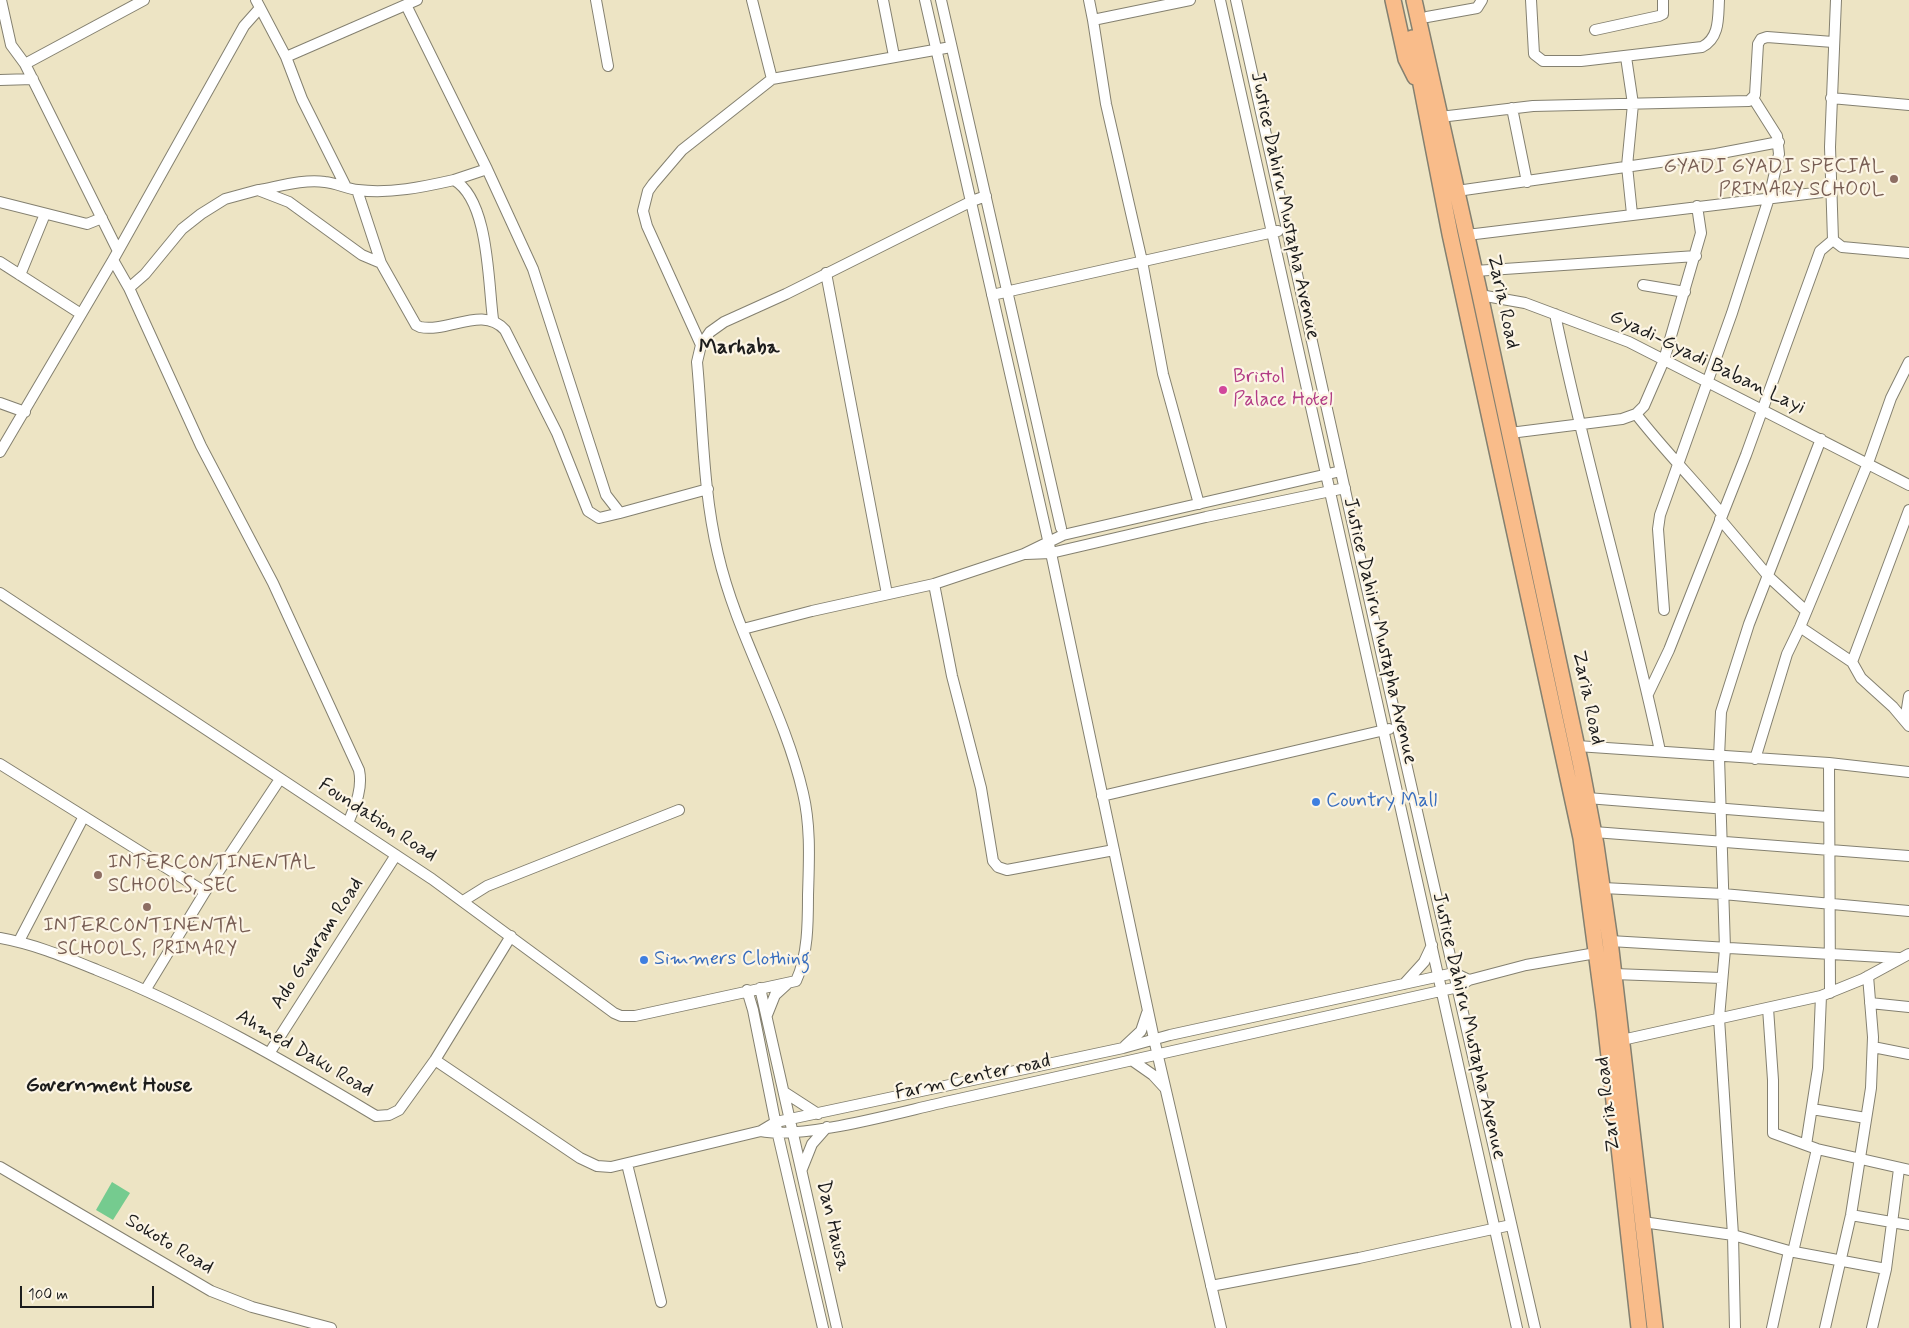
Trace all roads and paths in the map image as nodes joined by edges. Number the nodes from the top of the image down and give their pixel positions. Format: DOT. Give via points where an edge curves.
graph roads {
  1 [pos="1,0"];
  2 [pos="144,0"];
  3 [pos="417,0"];
  4 [pos="596,0"];
  5 [pos="752,0"];
  6 [pos="882,0"];
  7 [pos="925,0"];
  8 [pos="940,0"];
  9 [pos="1089,0"];
  10 [pos="1190,0"];
  11 [pos="1220,0"];
  12 [pos="1236,0"];
  13 [pos="1393,0"];
  14 [pos="1404,0"];
  15 [pos="1414,0"];
  16 [pos="1424,0"];
  17 [pos="1482,0"];
  18 [pos="1531,0"];
  19 [pos="1663,0"];
  20 [pos="1719,0"];
  21 [pos="1836,0"];
  22 [pos="258,4"];
  23 [pos="406,5"];
  24 [pos="1427,17"];
  25 [pos="1093,20"];
  26 [pos="1595,30"];
  27 [pos="1833,42"];
  28 [pos="950,47"];
  29 [pos="935,49"];
  30 [pos="894,56"];
  31 [pos="286,57"];
  32 [pos="1626,57"];
  33 [pos="1423,63"];
  34 [pos="25,64"];
  35 [pos="608,66"];
  36 [pos="33,79"];
  37 [pos="772,79"];
  38 [pos="0,80"];
  39 [pos="1428,85"];
  40 [pos="1753,98"];
  41 [pos="1831,98"];
  42 [pos="1633,104"];
  43 [pos="1909,105"];
  44 [pos="1512,108"];
  45 [pos="1440,117"];
  46 [pos="1779,142"];
  47 [pos="1627,166"];
  48 [pos="487,169"];
  49 [pos="454,180"];
  50 [pos="1527,182"];
  51 [pos="345,186"];
  52 [pos="258,190"];
  53 [pos="357,190"];
  54 [pos="1457,191"];
  55 [pos="1831,191"];
  56 [pos="986,196"];
  57 [pos="1769,198"];
  58 [pos="972,201"];
  59 [pos="0,202"];
  60 [pos="1697,206"];
  61 [pos="45,214"];
  62 [pos="1632,214"];
  63 [pos="102,218"];
  64 [pos="1286,230"];
  65 [pos="1273,232"];
  66 [pos="1467,235"];
  67 [pos="1833,240"];
  68 [pos="1909,253"];
  69 [pos="115,255"];
  70 [pos="1696,256"];
  71 [pos="1142,261"];
  72 [pos="0,262"];
  73 [pos="381,263"];
  74 [pos="1475,270"];
  75 [pos="826,273"];
  76 [pos="20,274"];
  77 [pos="1643,285"];
  78 [pos="129,288"];
  79 [pos="1007,292"];
  80 [pos="1685,292"];
  81 [pos="992,295"];
  82 [pos="1480,295"];
  83 [pos="81,314"];
  84 [pos="1555,314"];
  85 [pos="493,320"];
  86 [pos="701,346"];
  87 [pos="1664,360"];
  88 [pos="1909,362"];
  89 [pos="1709,382"];
  90 [pos="0,403"];
  91 [pos="1763,409"];
  92 [pos="25,412"];
  93 [pos="1636,414"];
  94 [pos="1580,422"];
  95 [pos="1510,433"];
  96 [pos="1821,439"];
  97 [pos="0,452"];
  98 [pos="1868,463"];
  99 [pos="1678,464"];
  100 [pos="1341,472"];
  101 [pos="1325,474"];
  102 [pos="1909,485"];
  103 [pos="1345,488"];
  104 [pos="708,489"];
  105 [pos="1329,491"];
  106 [pos="1198,504"];
  107 [pos="1909,510"];
  108 [pos="620,513"];
  109 [pos="1721,517"];
  110 [pos="1061,528"];
  111 [pos="1048,541"];
  112 [pos="1050,553"];
  113 [pos="1024,554"];
  114 [pos="1769,576"];
  115 [pos="934,584"];
  116 [pos="0,593"];
  117 [pos="887,594"];
  118 [pos="1664,610"];
  119 [pos="1806,611"];
  120 [pos="1800,627"];
  121 [pos="743,629"];
  122 [pos="1852,662"];
  123 [pos="1648,694"];
  124 [pos="1909,696"];
  125 [pos="1907,723"];
  126 [pos="1398,728"];
  127 [pos="1384,730"];
  128 [pos="1577,746"];
  129 [pos="1660,751"];
  130 [pos="1719,757"];
  131 [pos="1756,758"];
  132 [pos="1829,763"];
  133 [pos="0,764"];
  134 [pos="1909,772"];
  135 [pos="280,779"];
  136 [pos="1102,796"];
  137 [pos="1587,798"];
  138 [pos="1721,807"];
  139 [pos="679,810"];
  140 [pos="1828,817"];
  141 [pos="84,818"];
  142 [pos="348,823"];
  143 [pos="1594,832"];
  144 [pos="1722,842"];
  145 [pos="1829,849"];
  146 [pos="1114,850"];
  147 [pos="396,854"];
  148 [pos="1909,856"];
  149 [pos="1604,888"];
  150 [pos="205,892"];
  151 [pos="1723,894"];
  152 [pos="463,901"];
  153 [pos="1828,903"];
  154 [pos="1909,911"];
  155 [pos="511,936"];
  156 [pos="0,938"];
  157 [pos="19,941"];
  158 [pos="1610,941"];
  159 [pos="1432,945"];
  160 [pos="1725,948"];
  161 [pos="1596,953"];
  162 [pos="1830,954"];
  163 [pos="1904,956"];
  164 [pos="1454,973"];
  165 [pos="1614,974"];
  166 [pos="1868,976"];
  167 [pos="1439,977"];
  168 [pos="1722,978"];
  169 [pos="1469,980"];
  170 [pos="787,984"];
  171 [pos="1403,985"];
  172 [pos="1458,987"];
  173 [pos="760,988"];
  174 [pos="146,989"];
  175 [pos="747,990"];
  176 [pos="1443,990"];
  177 [pos="1825,994"];
  178 [pos="1870,1003"];
  179 [pos="1148,1005"];
  180 [pos="1768,1008"];
  181 [pos="1909,1008"];
  182 [pos="767,1015"];
  183 [pos="1719,1018"];
  184 [pos="1154,1039"];
  185 [pos="1622,1040"];
  186 [pos="1872,1047"];
  187 [pos="1122,1048"];
  188 [pos="270,1052"];
  189 [pos="1909,1054"];
  190 [pos="1159,1056"];
  191 [pos="436,1060"];
  192 [pos="1132,1062"];
  193 [pos="1167,1091"];
  194 [pos="784,1092"];
  195 [pos="1812,1108"];
  196 [pos="818,1114"];
  197 [pos="1866,1118"];
  198 [pos="790,1119"];
  199 [pos="776,1122"];
  200 [pos="827,1127"];
  201 [pos="761,1131"];
  202 [pos="794,1132"];
  203 [pos="778,1134"];
  204 [pos="1806,1146"];
  205 [pos="1817,1149"];
  206 [pos="1860,1159"];
  207 [pos="627,1164"];
  208 [pos="0,1167"];
  209 [pos="802,1170"];
  210 [pos="1904,1170"];
  211 [pos="1851,1215"];
  212 [pos="1643,1222"];
  213 [pos="1893,1223"];
  214 [pos="1512,1225"];
  215 [pos="1909,1225"];
  216 [pos="1495,1228"];
  217 [pos="1733,1235"];
  218 [pos="1791,1252"];
  219 [pos="1840,1262"];
  220 [pos="1886,1269"];
  221 [pos="1211,1286"];
  222 [pos="661,1302"];
  223 [pos="330,1328"];
  224 [pos="823,1328"];
  225 [pos="837,1328"];
  226 [pos="1221,1328"];
  227 [pos="1517,1328"];
  228 [pos="1535,1328"];
  229 [pos="1639,1328"];
  230 [pos="1655,1328"];
  231 [pos="1735,1328"];
  232 [pos="1772,1328"];
  233 [pos="1825,1328"];
  234 [pos="1872,1328"];
  1 -- 34 [label="street" via="11,46"];
  2 -- 34 [label="street"];
  3 -- 23 [label="street"];
  4 -- 35 [label="street"];
  5 -- 37 [label="street"];
  6 -- 30 [label="street"];
  7 -- 29 [label="street"];
  8 -- 28 [label="street"];
  9 -- 25 [label="street"];
  10 -- 25 [label="street"];
  11 -- 65 [label="street, Justice Dahiru Mustapha Avenue"];
  12 -- 64 [label="street"];
  13 -- 39 [label="highway, Zaria Road" via="1406,59 1412,73"];
  14 -- 33 [label="highway"];
  15 -- 33 [label="highway"];
  16 -- 24 [label="highway, Zaria Road"];
  17 -- 24 [label="street" via="1477,8"];
  18 -- 32 [label="street" via="1534,54 1540,60"];
  19 -- 26 [label="street" via="1663,14 1659,16"];
  20 -- 32 [label="street" via="1716,29 1705,45"];
  21 -- 27 [label="street"];
  22 -- 31 [label="street"];
  22 -- 69 [label="street"];
  23 -- 31 [label="street"];
  23 -- 48 [label="street"];
  24 -- 39 [label="highway, Zaria Road" via="1435,59"];
  25 -- 71 [label="street" via="1106,104"];
  27 -- 40 [label="street" via="1761,39"];
  27 -- 41 [label="street"];
  28 -- 29 [label="street"];
  28 -- 56 [label="street"];
  29 -- 30 [label="street"];
  29 -- 58 [label="street"];
  30 -- 37 [label="street"];
  31 -- 51 [label="street" via="302,98"];
  32 -- 42 [label="street"];
  33 -- 39 [label="highway, Zaria Road"];
  34 -- 36 [label="street"];
  36 -- 38 [label="street"];
  36 -- 63 [label="street"];
  37 -- 86 [label="street" via="682,150 653,184 645,200 643,210 647,226"];
  39 -- 45 [label="highway, Zaria Road"];
  39 -- 161 [label="highway, Zaria Road" via="1450,234 1567,769"];
  40 -- 42 [label="street" via="1741,102"];
  40 -- 46 [label="street"];
  41 -- 43 [label="street"];
  41 -- 55 [label="street"];
  42 -- 44 [label="street"];
  42 -- 47 [label="street"];
  44 -- 45 [label="street"];
  44 -- 50 [label="street"];
  45 -- 54 [label="highway, Zaria Road"];
  46 -- 47 [label="street"];
  46 -- 57 [label="street" via="1780,154"];
  47 -- 50 [label="street"];
  47 -- 62 [label="street"];
  48 -- 49 [label="street"];
  48 -- 108 [label="street" via="533,269 604,490"];
  49 -- 53 [label="street" via="412,189"];
  49 -- 85 [label="street" via="468,191 477,209"];
  50 -- 54 [label="street"];
  51 -- 52 [label="street" via="324,181"];
  51 -- 53 [label="street"];
  52 -- 73 [label="street" via="281,197 362,255"];
  52 -- 78 [label="street" via="225,199 201,214 182,229 145,274"];
  53 -- 73 [label="street"];
  54 -- 66 [label="highway, Zaria Road"];
  55 -- 57 [label="street"];
  55 -- 67 [label="street"];
  56 -- 58 [label="street"];
  56 -- 79 [label="street"];
  57 -- 60 [label="street"];
  57 -- 89 [label="street"];
  58 -- 75 [label="street"];
  58 -- 81 [label="street"];
  59 -- 61 [label="street"];
  60 -- 62 [label="street"];
  60 -- 70 [label="street" via="1701,229"];
  61 -- 63 [label="street" via="87,224"];
  61 -- 76 [label="street"];
  62 -- 66 [label="street"];
  63 -- 69 [label="street"];
  64 -- 65 [label="street"];
  64 -- 100 [label="street"];
  65 -- 71 [label="street"];
  65 -- 101 [label="street, Justice Dahiru Mustapha Avenue"];
  66 -- 74 [label="highway, Zaria Road"];
  67 -- 68 [label="street" via="1842,247"];
  67 -- 91 [label="street" via="1820,251"];
  69 -- 78 [label="street"];
  69 -- 83 [label="street"];
  70 -- 74 [label="street"];
  70 -- 80 [label="street"];
  71 -- 79 [label="street"];
  71 -- 106 [label="street" via="1163,374"];
  72 -- 76 [label="street"];
  73 -- 85 [label="street" via="420,328"];
  74 -- 82 [label="highway, Zaria Road"];
  75 -- 86 [label="street" via="724,322 710,332"];
  75 -- 117 [label="street"];
  76 -- 83 [label="street"];
  77 -- 80 [label="street"];
  78 -- 142 [label="street" via="202,446 273,583 359,770 361,780 357,800"];
  79 -- 81 [label="street"];
  79 -- 110 [label="street"];
  80 -- 87 [label="street"];
  81 -- 111 [label="street"];
  82 -- 84 [label="street, Gyadi-Gyadi Baban Layi" via="1525,303"];
  82 -- 95 [label="highway, Zaria Road"];
  83 -- 92 [label="street"];
  84 -- 87 [label="street, Gyadi-Gyadi Baban Layi" via="1597,328"];
  84 -- 94 [label="street"];
  85 -- 108 [label="street" via="506,330 557,433 588,511 599,518"];
  86 -- 104 [label="street" via="697,362"];
  87 -- 89 [label="street, Gyadi-Gyadi Baban Layi"];
  87 -- 93 [label="street" via="1652,392"];
  88 -- 98 [label="street" via="1891,398"];
  89 -- 91 [label="street, Gyadi-Gyadi Baban Layi"];
  89 -- 99 [label="street"];
  90 -- 92 [label="street"];
  91 -- 96 [label="street, Gyadi-Gyadi Baban Layi"];
  91 -- 109 [label="street"];
  92 -- 97 [label="street"];
  93 -- 94 [label="street" via="1622,419"];
  93 -- 99 [label="street"];
  94 -- 95 [label="street"];
  94 -- 123 [label="street"];
  95 -- 128 [label="highway, Zaria Road"];
  96 -- 98 [label="street, Gyadi-Gyadi Baban Layi"];
  96 -- 114 [label="street"];
  98 -- 102 [label="street, Gyadi-Gyadi Baban Layi"];
  98 -- 119 [label="street"];
  99 -- 109 [label="street"];
  99 -- 118 [label="street" via="1658,529"];
  100 -- 101 [label="street"];
  100 -- 103 [label="street"];
  101 -- 105 [label="street, Justice Dahiru Mustapha Avenue"];
  101 -- 106 [label="street"];
  103 -- 105 [label="street"];
  103 -- 126 [label="street"];
  104 -- 108 [label="street"];
  104 -- 121 [label="street" via="728,593"];
  105 -- 112 [label="street"];
  105 -- 127 [label="street, Justice Dahiru Mustapha Avenue"];
  106 -- 111 [label="street"];
  107 -- 122 [label="street"];
  109 -- 114 [label="street"];
  109 -- 123 [label="street" via="1669,650"];
  111 -- 112 [label="street"];
  111 -- 113 [label="street"];
  112 -- 113 [label="street"];
  112 -- 136 [label="street"];
  113 -- 115 [label="street"];
  114 -- 119 [label="street"];
  114 -- 130 [label="street" via="1723,698"];
  115 -- 117 [label="street"];
  115 -- 146 [label="street" via="952,676 981,788 993,861 1007,870"];
  116 -- 135 [label="street, Foundation Road"];
  117 -- 121 [label="street"];
  119 -- 120 [label="street"];
  120 -- 122 [label="street"];
  120 -- 131 [label="street" via="1777,682"];
  121 -- 170 [label="street" via="783,730 803,793 809,831 808,918 801,971 796,980"];
  122 -- 125 [label="street" via="1861,678"];
  123 -- 129 [label="street"];
  124 -- 125 [label="street"];
  126 -- 127 [label="street"];
  126 -- 164 [label="street"];
  127 -- 136 [label="street"];
  127 -- 159 [label="street, Justice Dahiru Mustapha Avenue"];
  128 -- 129 [label="street"];
  128 -- 137 [label="highway, Zaria Road"];
  129 -- 130 [label="street"];
  130 -- 131 [label="street"];
  130 -- 138 [label="street"];
  131 -- 132 [label="street"];
  132 -- 134 [label="street"];
  132 -- 140 [label="street"];
  133 -- 141 [label="street"];
  135 -- 142 [label="street, Foundation Road"];
  135 -- 150 [label="street"];
  136 -- 146 [label="street"];
  137 -- 138 [label="street"];
  137 -- 143 [label="highway, Zaria Road"];
  138 -- 140 [label="street"];
  138 -- 144 [label="street"];
  139 -- 152 [label="street" via="487,886"];
  140 -- 145 [label="street"];
  141 -- 150 [label="street"];
  141 -- 157 [label="street"];
  142 -- 147 [label="street, Foundation Road"];
  143 -- 144 [label="street"];
  143 -- 149 [label="highway, Zaria Road"];
  144 -- 145 [label="street"];
  144 -- 151 [label="street"];
  145 -- 148 [label="street"];
  145 -- 153 [label="street"];
  146 -- 179 [label="street"];
  147 -- 152 [label="street, Foundation Road"];
  147 -- 188 [label="street, Ado Gwaram Road"];
  149 -- 151 [label="street"];
  149 -- 158 [label="highway, Zaria Road"];
  150 -- 174 [label="street"];
  151 -- 153 [label="street"];
  151 -- 160 [label="street"];
  152 -- 155 [label="street, Foundation Road"];
  153 -- 154 [label="street"];
  153 -- 162 [label="street"];
  155 -- 175 [label="street, Foundation Road" via="601,1005 621,1016 635,1016"];
  155 -- 191 [label="street, Ahmed Daku Road"];
  156 -- 157 [label="street, Ahmed Daku Road"];
  157 -- 174 [label="street, Ahmed Daku Road"];
  158 -- 160 [label="street"];
  158 -- 165 [label="highway, Zaria Road"];
  159 -- 167 [label="street, Justice Dahiru Mustapha Avenue"];
  159 -- 171 [label="street" via="1424,962"];
  160 -- 162 [label="street"];
  160 -- 168 [label="street"];
  161 -- 169 [label="street" via="1526,965"];
  161 -- 229 [label="highway, Zaria Road"];
  162 -- 163 [label="street"];
  162 -- 177 [label="street"];
  163 -- 166 [label="street"];
  164 -- 167 [label="street"];
  164 -- 169 [label="street"];
  164 -- 172 [label="street"];
  165 -- 168 [label="street"];
  165 -- 185 [label="highway, Zaria Road"];
  166 -- 177 [label="street"];
  166 -- 178 [label="street"];
  167 -- 171 [label="street"];
  167 -- 176 [label="street, Justice Dahiru Mustapha Avenue"];
  168 -- 183 [label="street"];
  169 -- 172 [label="street"];
  170 -- 173 [label="street, Foundation Road"];
  170 -- 182 [label="street" via="775,996"];
  171 -- 184 [label="street"];
  172 -- 176 [label="street, Farm Center road"];
  172 -- 214 [label="street"];
  173 -- 175 [label="street, Foundation Road"];
  173 -- 182 [label="street, Dan Hausa"];
  174 -- 188 [label="street, Ahmed Daku Road"];
  175 -- 199 [label="street, Dan Hausa"];
  176 -- 190 [label="street, Farm Center road"];
  176 -- 216 [label="street, Justice Dahiru Mustapha Avenue"];
  177 -- 180 [label="street"];
  177 -- 195 [label="street"];
  178 -- 181 [label="street"];
  178 -- 186 [label="street"];
  179 -- 184 [label="street"];
  179 -- 187 [label="street" via="1144,1025"];
  180 -- 183 [label="street"];
  180 -- 204 [label="street" via="1773,1133"];
  182 -- 194 [label="street, Dan Hausa"];
  183 -- 185 [label="street"];
  183 -- 217 [label="street"];
  184 -- 187 [label="street"];
  184 -- 190 [label="street"];
  185 -- 212 [label="highway, Zaria Road"];
  186 -- 189 [label="street"];
  186 -- 197 [label="street"];
  187 -- 196 [label="street"];
  188 -- 191 [label="street, Ahmed Daku Road" via="376,1116 399,1110"];
  190 -- 192 [label="street, Farm Center road"];
  190 -- 193 [label="street"];
  191 -- 207 [label="street" via="580,1158 597,1166"];
  192 -- 193 [label="street" via="1153,1075"];
  192 -- 200 [label="street, Farm Center road"];
  193 -- 221 [label="street"];
  194 -- 196 [label="street"];
  194 -- 198 [label="street, Dan Hausa"];
  195 -- 197 [label="street"];
  195 -- 204 [label="street"];
  196 -- 198 [label="street"];
  197 -- 206 [label="street"];
  198 -- 199 [label="street"];
  198 -- 202 [label="street, Dan Hausa"];
  199 -- 201 [label="street"];
  199 -- 203 [label="street, Dan Hausa"];
  200 -- 202 [label="street, Farm Center road"];
  200 -- 209 [label="street" via="812,1144"];
  201 -- 203 [label="street, Farm Center road"];
  201 -- 207 [label="street"];
  202 -- 203 [label="street, Farm Center road"];
  202 -- 209 [label="street, Dan Hausa"];
  203 -- 224 [label="street, Dan Hausa"];
  204 -- 205 [label="street"];
  205 -- 206 [label="street"];
  205 -- 218 [label="street"];
  206 -- 210 [label="street"];
  206 -- 211 [label="street"];
  207 -- 222 [label="street"];
  208 -- 223 [label="street, Sokoto Road" via="211,1291 252,1307"];
  209 -- 225 [label="street, Dan Hausa"];
  210 -- 213 [label="street"];
  211 -- 213 [label="street"];
  211 -- 219 [label="street"];
  212 -- 217 [label="street"];
  212 -- 230 [label="highway, Zaria Road"];
  213 -- 215 [label="street"];
  213 -- 220 [label="street"];
  214 -- 216 [label="street"];
  214 -- 228 [label="street"];
  216 -- 221 [label="street"];
  216 -- 227 [label="street, Justice Dahiru Mustapha Avenue"];
  217 -- 218 [label="street"];
  217 -- 231 [label="street"];
  218 -- 219 [label="street"];
  218 -- 232 [label="street"];
  219 -- 220 [label="street"];
  219 -- 233 [label="street"];
  220 -- 234 [label="street"];
  221 -- 226 [label="street"];
}
